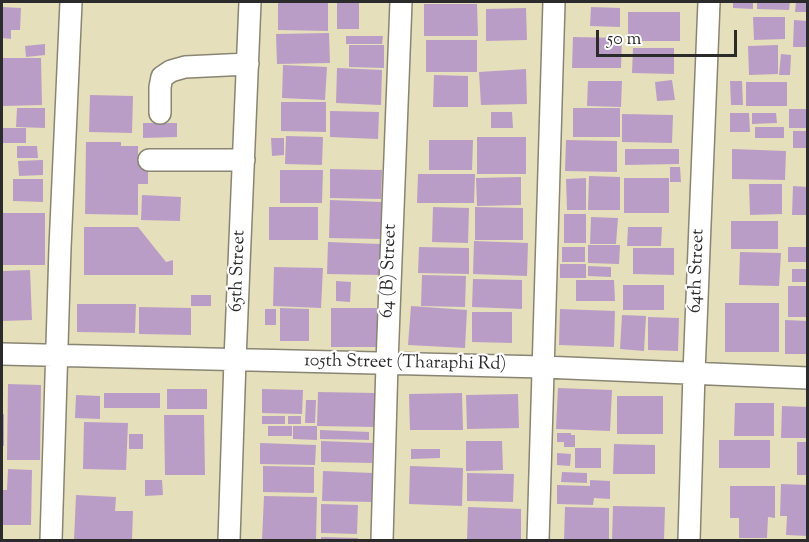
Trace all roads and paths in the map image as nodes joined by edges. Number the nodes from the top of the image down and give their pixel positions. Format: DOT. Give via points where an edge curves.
graph roads {
  1 [pos="71,2"];
  2 [pos="250,2"];
  3 [pos="401,2"];
  4 [pos="554,2"];
  5 [pos="709,2"];
  6 [pos="248,64"];
  7 [pos="160,113"];
  8 [pos="149,160"];
  9 [pos="244,160"];
  10 [pos="2,354"];
  11 [pos="56,355"];
  12 [pos="235,360"];
  13 [pos="387,363"];
  14 [pos="543,367"];
  15 [pos="694,373"];
  16 [pos="807,378"];
  17 [pos="51,540"];
  18 [pos="230,540"];
  19 [pos="382,540"];
  20 [pos="538,540"];
  21 [pos="689,540"];
  1 -- 11 [label="street"];
  2 -- 6 [label="street, 65th Street"];
  3 -- 13 [label="street, 64 (B) Street"];
  4 -- 14 [label="street"];
  5 -- 15 [label="street, 64th Street"];
  6 -- 7 [label="street" via="171,71 162,77"];
  6 -- 9 [label="street, 65th Street"];
  8 -- 9 [label="street"];
  9 -- 12 [label="street, 65th Street"];
  10 -- 11 [label="street, 105th Street (Tharaphi Rd)"];
  11 -- 12 [label="street, 105th Street (Tharaphi Rd)"];
  11 -- 17 [label="street"];
  12 -- 13 [label="street, 105th Street (Tharaphi Rd)"];
  12 -- 18 [label="street, 65th Street"];
  13 -- 14 [label="street, 105th Street (Tharaphi Rd)"];
  13 -- 19 [label="street, 64 (B) Street"];
  14 -- 15 [label="street, 105th Street (Tharaphi Rd)"];
  14 -- 20 [label="street"];
  15 -- 16 [label="street, 105th Street (Tharaphi Rd)"];
  15 -- 21 [label="street, 64th Street"];
}
